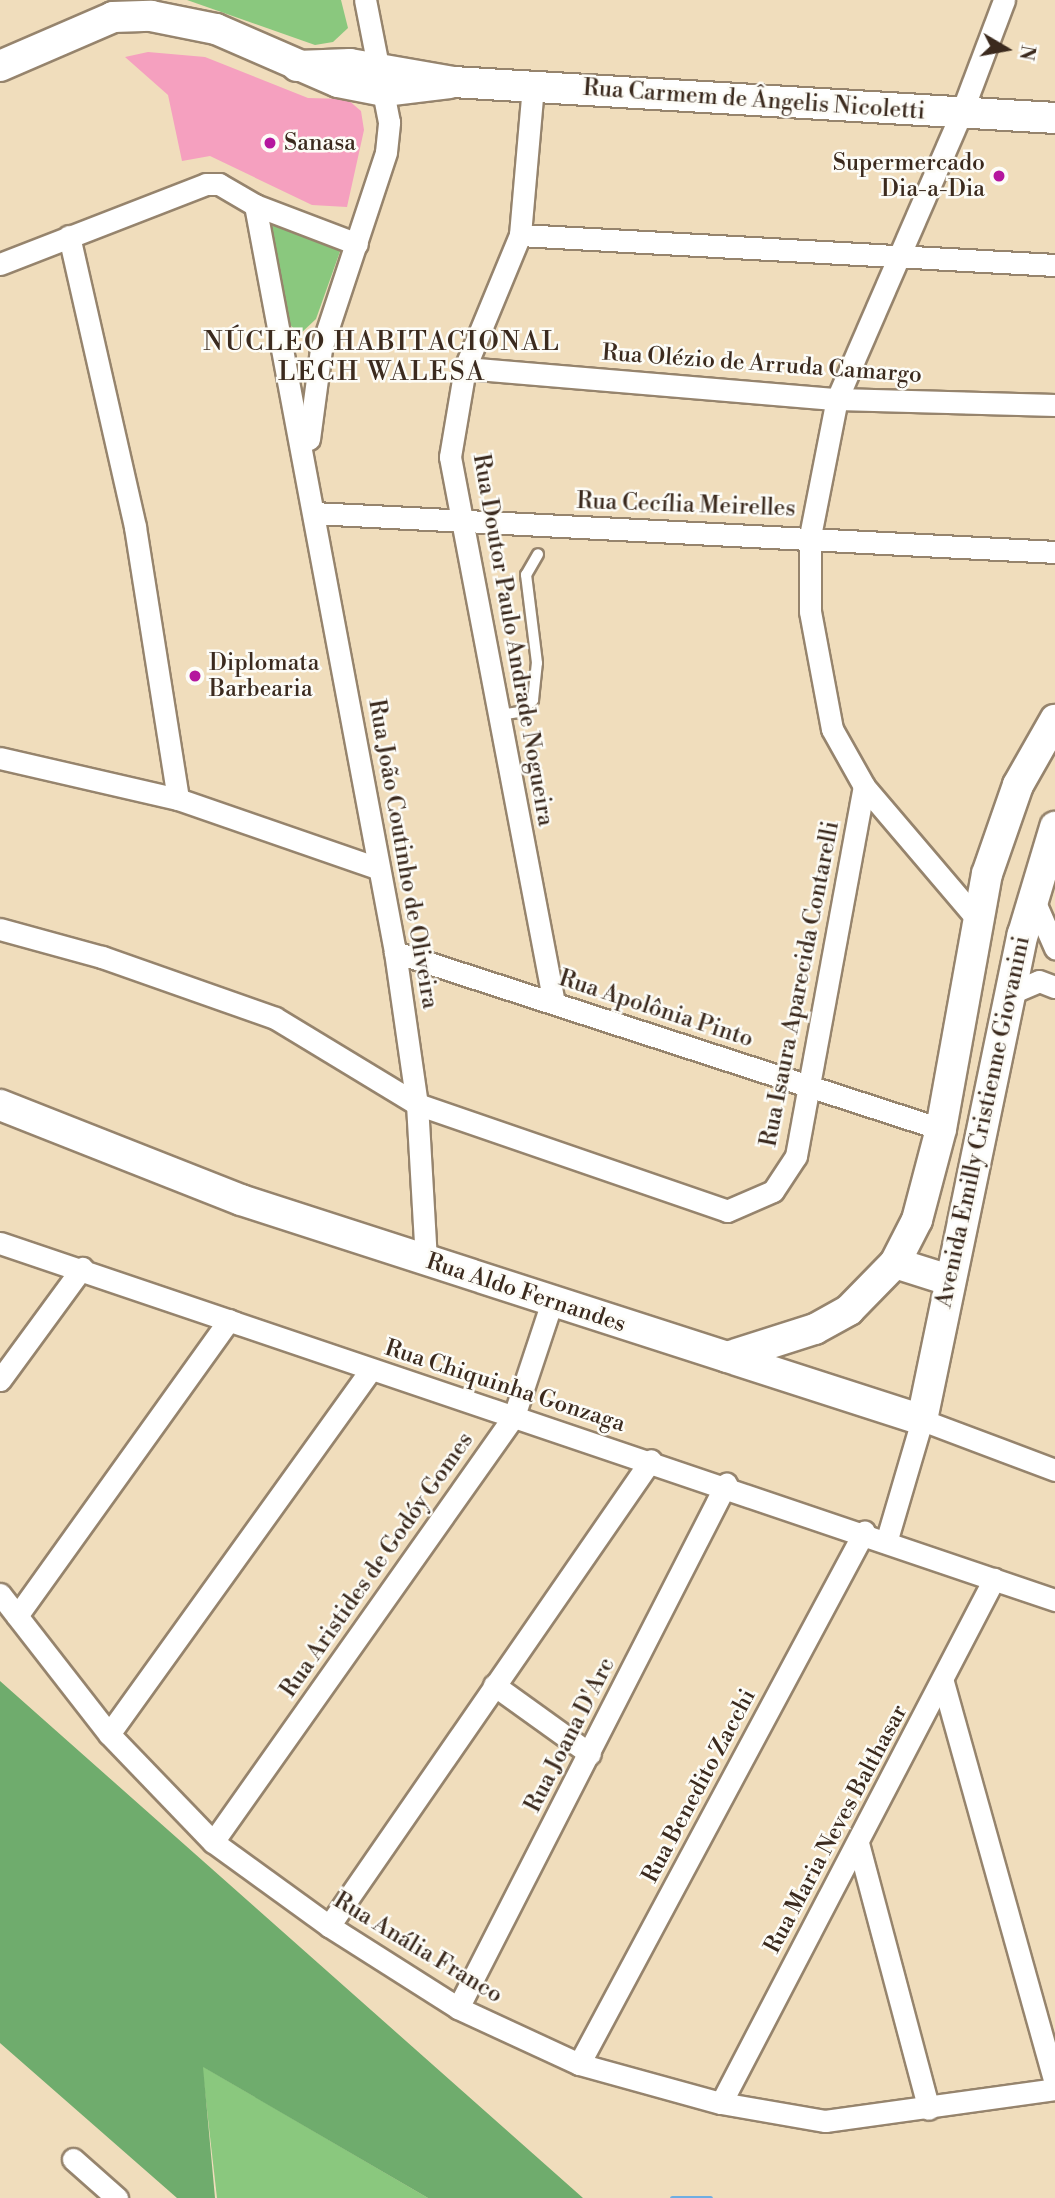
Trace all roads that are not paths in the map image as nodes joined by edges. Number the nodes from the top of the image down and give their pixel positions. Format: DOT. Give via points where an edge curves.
graph roads {
  1 [pos="365,0"];
  2 [pos="1004,0"];
  3 [pos="0,66"];
  4 [pos="381,79"];
  5 [pos="533,86"];
  6 [pos="961,114"];
  7 [pos="1055,118"];
  8 [pos="255,205"];
  9 [pos="520,235"];
  10 [pos="69,236"];
  11 [pos="357,244"];
  12 [pos="899,256"];
  13 [pos="0,264"];
  14 [pos="1055,265"];
  15 [pos="283,341"];
  16 [pos="321,349"];
  17 [pos="465,368"];
  18 [pos="836,399"];
  19 [pos="1055,405"];
  20 [pos="307,458"];
  21 [pos="314,513"];
  22 [pos="462,524"];
  23 [pos="810,536"];
  24 [pos="1055,552"];
  25 [pos="538,554"];
  26 [pos="500,715"];
  27 [pos="1055,720"];
  28 [pos="0,758"];
  29 [pos="864,786"];
  30 [pos="178,799"];
  31 [pos="1055,827"];
  32 [pos="377,869"];
  33 [pos="1033,898"];
  34 [pos="977,919"];
  35 [pos="0,929"];
  36 [pos="1055,948"];
  37 [pos="395,952"];
  38 [pos="1055,987"];
  39 [pos="1011,993"];
  40 [pos="554,1003"];
  41 [pos="810,1088"];
  42 [pos="417,1104"];
  43 [pos="0,1105"];
  44 [pos="941,1129"];
  45 [pos="917,1220"];
  46 [pos="961,1223"];
  47 [pos="0,1243"];
  48 [pos="426,1260"];
  49 [pos="895,1263"];
  50 [pos="82,1268"];
  51 [pos="949,1280"];
  52 [pos="552,1302"];
  53 [pos="229,1320"];
  54 [pos="727,1357"];
  55 [pos="371,1370"];
  56 [pos="0,1380"];
  57 [pos="514,1416"];
  58 [pos="922,1420"];
  59 [pos="651,1460"];
  60 [pos="1055,1467"];
  61 [pos="726,1484"];
  62 [pos="864,1532"];
  63 [pos="887,1539"];
  64 [pos="994,1578"];
  65 [pos="0,1594"];
  66 [pos="1055,1600"];
  67 [pos="17,1616"];
  68 [pos="943,1682"];
  69 [pos="494,1685"];
  70 [pos="109,1734"];
  71 [pos="590,1755"];
  72 [pos="214,1842"];
  73 [pos="858,1843"];
  74 [pos="328,1926"];
  75 [pos="458,2008"];
  76 [pos="579,2064"];
  77 [pos="1055,2086"];
  78 [pos="721,2103"];
  79 [pos="929,2109"];
  80 [pos="73,2159"];
  81 [pos="117,2198"];
  1 -- 4 [label="street"];
  2 -- 6 [label="street"];
  3 -- 4 [label="street" via="130,16 216,29 297,66"];
  4 -- 5 [label="street, Rua Carmem de Ângelis Nicoletti"];
  4 -- 11 [label="street" via="386,152"];
  5 -- 6 [label="street, Rua Carmem de Ângelis Nicoletti"];
  5 -- 9 [label="street, Rua Doutor Paulo Andrade Nogueira"];
  6 -- 7 [label="street, Rua Carmem de Ângelis Nicoletti"];
  6 -- 12 [label="street"];
  8 -- 10 [label="street" via="219,184 186,187"];
  8 -- 11 [label="street"];
  8 -- 15 [label="street"];
  9 -- 12 [label="street"];
  9 -- 17 [label="street, Rua Doutor Paulo Andrade Nogueira"];
  10 -- 13 [label="street"];
  10 -- 30 [label="street" via="135,527"];
  11 -- 16 [label="street"];
  12 -- 14 [label="street"];
  12 -- 18 [label="street"];
  15 -- 16 [label="street"];
  15 -- 20 [label="street"];
  16 -- 20 [label="street"];
  17 -- 18 [label="street, Rua Olézio de Arruda Camargo"];
  17 -- 22 [label="street, Rua Doutor Paulo Andrade Nogueira" via="450,457"];
  18 -- 19 [label="street, Rua Olézio de Arruda Camargo"];
  18 -- 23 [label="street"];
  20 -- 21 [label="street, Rua João Coutinho de Oliveira"];
  21 -- 22 [label="street, Rua Cecília Meirelles"];
  21 -- 32 [label="street, Rua João Coutinho de Oliveira"];
  22 -- 23 [label="street, Rua Cecília Meirelles"];
  22 -- 26 [label="street, Rua Doutor Paulo Andrade Nogueira"];
  23 -- 24 [label="street, Rua Cecília Meirelles"];
  23 -- 29 [label="street" via="816,667 832,729"];
  25 -- 26 [label="lane" via="526,575 537,663 533,700 520,712"];
  26 -- 40 [label="street, Rua Doutor Paulo Andrade Nogueira"];
  27 -- 34 [label="street, Avenida Emilly Cristienne Giovanini" via="1018,786"];
  28 -- 30 [label="street"];
  29 -- 34 [label="street"];
  29 -- 41 [label="street, Rua Isaura Aparecida Contarelli"];
  30 -- 32 [label="street"];
  31 -- 33 [label="street, Avenida Emilly Cristienne Giovanini"];
  32 -- 37 [label="street, Rua João Coutinho de Oliveira"];
  33 -- 36 [label="street"];
  33 -- 39 [label="street, Avenida Emilly Cristienne Giovanini"];
  34 -- 44 [label="street, Avenida Emilly Cristienne Giovanini"];
  35 -- 42 [label="street, Rua Isaura Aparecida Contarelli" via="102,957 275,1018"];
  37 -- 40 [label="street, Rua Apolônia Pinto"];
  37 -- 42 [label="street, Rua João Coutinho de Oliveira"];
  38 -- 39 [label="street" via="1039,981"];
  39 -- 46 [label="street, Avenida Emilly Cristienne Giovanini"];
  40 -- 41 [label="street, Rua Apolônia Pinto"];
  41 -- 42 [label="street, Rua Isaura Aparecida Contarelli" via="785,1176 761,1201 727,1211"];
  41 -- 44 [label="street, Rua Apolônia Pinto"];
  42 -- 48 [label="street, Rua João Coutinho de Oliveira"];
  43 -- 48 [label="street, Rua Aldo Fernandes" via="241,1200"];
  44 -- 45 [label="street, Avenida Emilly Cristienne Giovanini"];
  45 -- 46 [label="street" via="944,1234"];
  45 -- 49 [label="street, Avenida Emilly Cristienne Giovanini"];
  46 -- 51 [label="street, Avenida Emilly Cristienne Giovanini"];
  47 -- 50 [label="street, Rua Chiquinha Gonzaga"];
  48 -- 52 [label="street, Rua Aldo Fernandes"];
  49 -- 51 [label="street"];
  49 -- 54 [label="street, Avenida Emilly Cristienne Giovanini" via="849,1310 815,1329"];
  50 -- 53 [label="street, Rua Chiquinha Gonzaga"];
  50 -- 56 [label="street"];
  51 -- 58 [label="street, Avenida Emilly Cristienne Giovanini"];
  52 -- 54 [label="street, Rua Aldo Fernandes"];
  52 -- 57 [label="street, Rua Aristides de Godóy Gomes"];
  53 -- 55 [label="street, Rua Chiquinha Gonzaga"];
  53 -- 67 [label="street"];
  54 -- 58 [label="street, Rua Aldo Fernandes"];
  55 -- 57 [label="street, Rua Chiquinha Gonzaga"];
  55 -- 70 [label="street"];
  57 -- 59 [label="street, Rua Chiquinha Gonzaga"];
  57 -- 72 [label="street, Rua Aristides de Godóy Gomes"];
  58 -- 60 [label="street, Rua Aldo Fernandes"];
  58 -- 63 [label="street"];
  59 -- 61 [label="street, Rua Chiquinha Gonzaga"];
  59 -- 69 [label="street"];
  61 -- 62 [label="street, Rua Chiquinha Gonzaga"];
  61 -- 71 [label="street, Rua Joana D'Arc"];
  62 -- 63 [label="street, Rua Chiquinha Gonzaga"];
  62 -- 76 [label="street, Rua Benedito Zacchi"];
  63 -- 64 [label="street, Rua Chiquinha Gonzaga"];
  64 -- 66 [label="street, Rua Chiquinha Gonzaga"];
  64 -- 68 [label="street, Rua Maria Neves Balthasar"];
  65 -- 67 [label="street, Rua Anália Franco"];
  67 -- 70 [label="street, Rua Anália Franco"];
  68 -- 73 [label="street, Rua Maria Neves Balthasar"];
  68 -- 77 [label="street"];
  69 -- 71 [label="street"];
  69 -- 74 [label="street"];
  70 -- 72 [label="street, Rua Anália Franco"];
  71 -- 75 [label="street, Rua Joana D'Arc"];
  72 -- 74 [label="street, Rua Anália Franco"];
  73 -- 78 [label="street, Rua Maria Neves Balthasar"];
  73 -- 79 [label="street"];
  74 -- 75 [label="street, Rua Anália Franco"];
  75 -- 76 [label="street, Rua Anália Franco"];
  76 -- 78 [label="street, Rua Anália Franco"];
  77 -- 79 [label="street, Rua Anália Franco"];
  78 -- 79 [label="street, Rua Anália Franco" via="825,2122"];
  80 -- 81 [label="street"];
}
